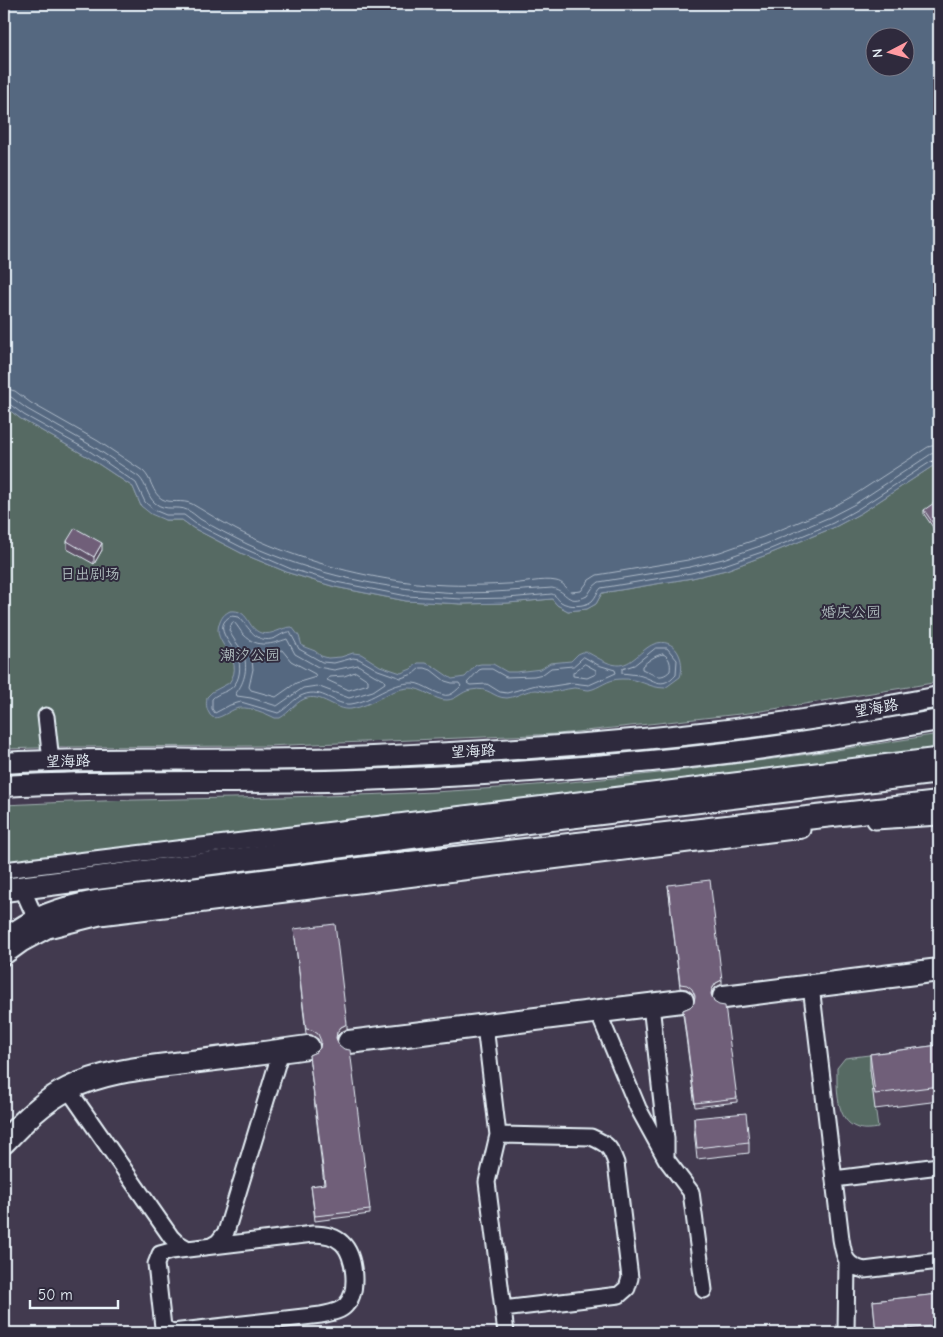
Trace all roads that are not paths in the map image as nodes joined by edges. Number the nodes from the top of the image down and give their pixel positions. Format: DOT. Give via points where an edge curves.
graph roads {
  1 [pos="939,697"];
  2 [pos="46,716"];
  3 [pos="939,720"];
  4 [pos="939,756"];
  5 [pos="51,761"];
  6 [pos="4,762"];
  7 [pos="939,772"];
  8 [pos="4,786"];
  9 [pos="939,803"];
  10 [pos="939,817"];
  11 [pos="4,870"];
  12 [pos="13,889"];
  13 [pos="13,928"];
  14 [pos="4,957"];
  15 [pos="939,970"];
  16 [pos="811,986"];
  17 [pos="724,997"];
  18 [pos="682,1001"];
  19 [pos="651,1005"];
  20 [pos="598,1012"];
  21 [pos="485,1026"];
  22 [pos="349,1042"];
  23 [pos="308,1047"];
  24 [pos="280,1051"];
  25 [pos="68,1089"];
  26 [pos="498,1135"];
  27 [pos="4,1142"];
  28 [pos="666,1159"];
  29 [pos="939,1166"];
  30 [pos="834,1179"];
  31 [pos="211,1246"];
  32 [pos="188,1249"];
  33 [pos="939,1261"];
  34 [pos="847,1262"];
  35 [pos="704,1290"];
  36 [pos="503,1309"];
  37 [pos="506,1333"];
  38 [pos="846,1333"];
  1 -- 5 [label="main road, 望海路" via="752,727 554,746 272,760"];
  2 -- 5 [label="lane"];
  3 -- 8 [label="main road, 望海路" via="733,752 555,769 384,779"];
  4 -- 11 [label="lane"];
  5 -- 6 [label="main road, 望海路"];
  7 -- 12 [label="highway"];
  9 -- 13 [label="highway" via="96,902"];
  10 -- 14 [label="lane" via="860,822 100,917 48,930"];
  12 -- 13 [label="lane"];
  15 -- 16 [label="highway"];
  16 -- 17 [label="highway"];
  16 -- 30 [label="lane"];
  18 -- 19 [label="highway"];
  19 -- 20 [label="highway"];
  19 -- 28 [label="lane"];
  20 -- 21 [label="highway"];
  20 -- 28 [label="lane" via="638,1108"];
  21 -- 22 [label="highway"];
  21 -- 26 [label="lane"];
  23 -- 24 [label="highway"];
  24 -- 25 [label="highway" via="127,1070"];
  24 -- 31 [label="lane" via="226,1232"];
  25 -- 27 [label="highway" via="31,1115"];
  25 -- 32 [label="lane" via="171,1237"];
  26 -- 36 [label="lane" via="487,1182"];
  26 -- 36 [label="lane" via="591,1137 612,1150 630,1278 627,1288 619,1294"];
  28 -- 35 [label="lane" via="691,1192"];
  29 -- 30 [label="lane"];
  30 -- 34 [label="lane"];
  31 -- 32 [label="lane"];
  31 -- 32 [label="lane" via="327,1235 341,1242 349,1255 353,1293 347,1305 329,1314 172,1332 163,1327 156,1264 160,1254"];
  33 -- 34 [label="lane" via="864,1270"];
  34 -- 38 [label="lane"];
  36 -- 37 [label="lane"];
}
